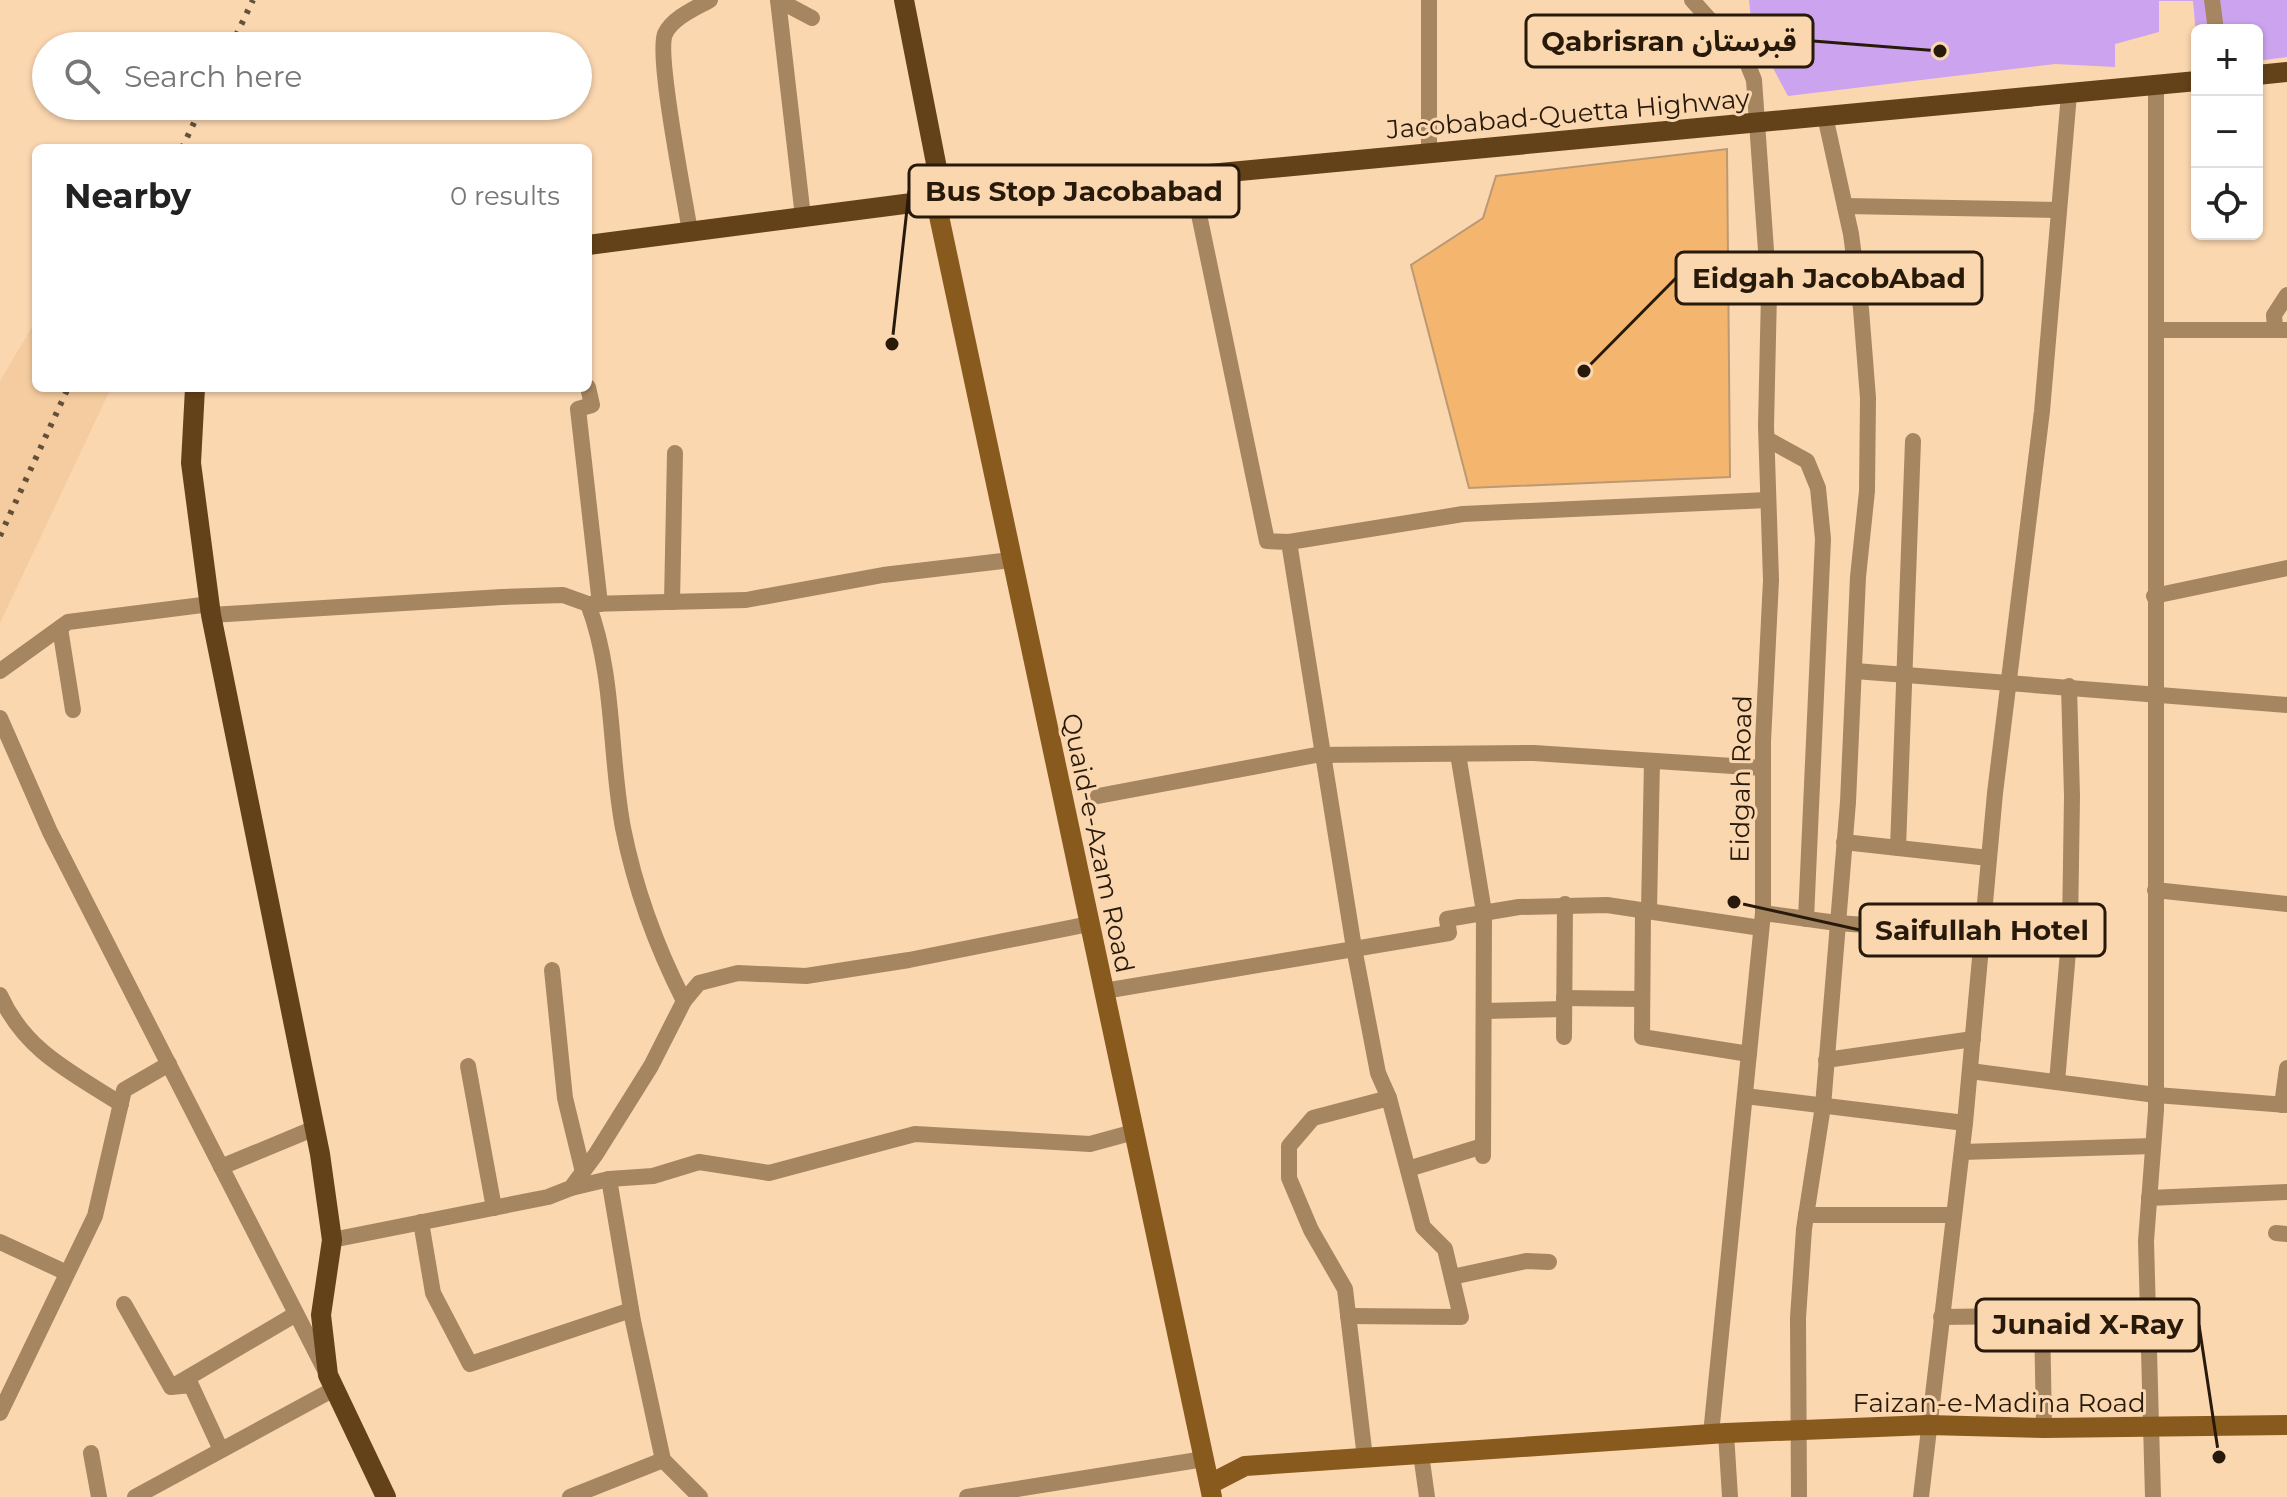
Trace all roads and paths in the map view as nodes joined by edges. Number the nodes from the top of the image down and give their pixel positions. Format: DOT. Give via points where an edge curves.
graph roads {
  1 [pos="710,0"];
  2 [pos="778,0"];
  3 [pos="904,0"];
  4 [pos="1429,0"];
  5 [pos="1692,0"];
  6 [pos="2212,0"];
  7 [pos="812,18"];
  8 [pos="2215,24"];
  9 [pos="2287,72"];
  10 [pos="2263,74"];
  11 [pos="2191,82"];
  12 [pos="2156,85"];
  13 [pos="2069,94"];
  14 [pos="1825,116"];
  15 [pos="1757,123"];
  16 [pos="1429,153"];
  17 [pos="1191,176"];
  18 [pos="943,199"];
  19 [pos="1845,206"];
  20 [pos="2059,210"];
  21 [pos="803,217"];
  22 [pos="690,232"];
  23 [pos="592,244"];
  24 [pos="2287,295"];
  25 [pos="2281,329"];
  26 [pos="2156,330"];
  27 [pos="195,392"];
  28 [pos="589,392"];
  29 [pos="1767,439"];
  30 [pos="1913,441"];
  31 [pos="675,453"];
  32 [pos="1768,500"];
  33 [pos="1289,542"];
  34 [pos="1011,560"];
  35 [pos="2287,568"];
  36 [pos="2154,596"];
  37 [pos="672,602"];
  38 [pos="594,604"];
  39 [pos="211,610"];
  40 [pos="60,628"];
  41 [pos="0,671"];
  42 [pos="1855,671"];
  43 [pos="1904,674"];
  44 [pos="2009,681"];
  45 [pos="2069,686"];
  46 [pos="2153,693"];
  47 [pos="2287,705"];
  48 [pos="73,710"];
  49 [pos="0,718"];
  50 [pos="1325,754"];
  51 [pos="1458,754"];
  52 [pos="1652,761"];
  53 [pos="1763,768"];
  54 [pos="1098,796"];
  55 [pos="1844,842"];
  56 [pos="1898,848"];
  57 [pos="1989,858"];
  58 [pos="2155,890"];
  59 [pos="1565,904"];
  60 [pos="2287,904"];
  61 [pos="1646,910"];
  62 [pos="1484,912"];
  63 [pos="1806,919"];
  64 [pos="1762,920"];
  65 [pos="1837,923"];
  66 [pos="1089,924"];
  67 [pos="1982,933"];
  68 [pos="1354,948"];
  69 [pos="552,970"];
  70 [pos="1104,991"];
  71 [pos="0,995"];
  72 [pos="1642,999"];
  73 [pos="684,1001"];
  74 [pos="1564,1004"];
  75 [pos="1484,1011"];
  76 [pos="1564,1037"];
  77 [pos="1973,1039"];
  78 [pos="1749,1054"];
  79 [pos="1826,1060"];
  80 [pos="169,1064"];
  81 [pos="468,1066"];
  82 [pos="2287,1068"];
  83 [pos="1970,1071"];
  84 [pos="2057,1082"];
  85 [pos="2156,1095"];
  86 [pos="1745,1096"];
  87 [pos="1389,1098"];
  88 [pos="121,1104"];
  89 [pos="2285,1105"];
  90 [pos="1823,1106"];
  91 [pos="1965,1123"];
  92 [pos="315,1128"];
  93 [pos="1134,1132"];
  94 [pos="2153,1146"];
  95 [pos="1962,1152"];
  96 [pos="221,1167"];
  97 [pos="1408,1169"];
  98 [pos="583,1172"];
  99 [pos="609,1179"];
  100 [pos="571,1188"];
  101 [pos="2287,1192"];
  102 [pos="2149,1198"];
  103 [pos="494,1208"];
  104 [pos="1806,1215"];
  105 [pos="1954,1215"];
  106 [pos="421,1222"];
  107 [pos="332,1240"];
  108 [pos="0,1242"];
  109 [pos="1549,1262"];
  110 [pos="67,1273"];
  111 [pos="1452,1277"];
  112 [pos="124,1304"];
  113 [pos="631,1310"];
  114 [pos="296,1314"];
  115 [pos="2149,1314"];
  116 [pos="1348,1316"];
  117 [pos="2042,1316"];
  118 [pos="1941,1317"];
  119 [pos="331,1382"];
  120 [pos="171,1387"];
  121 [pos="4,1395"];
  122 [pos="0,1413"];
  123 [pos="1928,1425"];
  124 [pos="2287,1425"];
  125 [pos="2044,1428"];
  126 [pos="2152,1428"];
  127 [pos="1799,1432"];
  128 [pos="1719,1433"];
  129 [pos="221,1450"];
  130 [pos="91,1453"];
  131 [pos="1421,1454"];
  132 [pos="1365,1458"];
  133 [pos="1204,1459"];
  134 [pos="663,1460"];
  135 [pos="1211,1490"];
  136 [pos="99,1497"];
  137 [pos="135,1497"];
  138 [pos="386,1497"];
  139 [pos="570,1497"];
  140 [pos="700,1497"];
  141 [pos="967,1497"];
  142 [pos="1427,1497"];
  143 [pos="1730,1497"];
  144 [pos="1799,1497"];
  145 [pos="1921,1497"];
  146 [pos="2153,1497"];
  1 -- 22 [label="street" via="665,34 664,65"];
  2 -- 7 [label="street"];
  2 -- 21 [label="street"];
  3 -- 18 [label="main road"];
  4 -- 16 [label="street"];
  5 -- 15 [label="street, Eidgah Road" via="1746,60 1754,80"];
  6 -- 8 [label="street"];
  9 -- 10 [label="main road"];
  11 -- 12 [label="main road, Jacobabad-Quetta Highway"];
  12 -- 13 [label="main road, Jacobabad-Quetta Highway"];
  12 -- 26 [label="street"];
  13 -- 14 [label="main road, Jacobabad-Quetta Highway"];
  13 -- 20 [label="street"];
  14 -- 15 [label="main road, Jacobabad-Quetta Highway"];
  14 -- 19 [label="street"];
  15 -- 16 [label="main road, Jacobabad-Quetta Highway"];
  15 -- 29 [label="street, Eidgah Road" via="1769,293"];
  16 -- 17 [label="main road, Jacobabad-Quetta Highway"];
  17 -- 18 [label="main road, Jacobabad-Quetta Highway"];
  17 -- 33 [label="street" via="1267,541"];
  18 -- 21 [label="main road, Jacobabad-Quetta Highway"];
  18 -- 34 [label="street, Quaid-e-Azam Road" via="939,216"];
  19 -- 20 [label="street"];
  19 -- 42 [label="street" via="1868,398"];
  20 -- 44 [label="street" via="2042,411"];
  21 -- 22 [label="main road, Jacobabad-Quetta Highway"];
  22 -- 23 [label="main road, Jacobabad-Quetta Highway"];
  24 -- 25 [label="street" via="2274,315"];
  25 -- 26 [label="street"];
  26 -- 36 [label="street"];
  27 -- 39 [label="main road" via="191,463"];
  28 -- 38 [label="street" via="592,405 578,409"];
  29 -- 32 [label="street, Eidgah Road"];
  29 -- 63 [label="street" via="1807,461 1818,488 1823,539"];
  30 -- 43 [label="street"];
  31 -- 37 [label="street"];
  32 -- 33 [label="street" via="1463,514"];
  32 -- 53 [label="street, Eidgah Road" via="1771,580"];
  33 -- 50 [label="street"];
  34 -- 37 [label="street" via="883,575 746,600"];
  34 -- 66 [label="street, Quaid-e-Azam Road"];
  35 -- 36 [label="street"];
  36 -- 46 [label="street"];
  37 -- 38 [label="street"];
  38 -- 39 [label="street" via="563,595"];
  38 -- 73 [label="street" via="623,828 649,925"];
  39 -- 40 [label="street" via="68,622"];
  39 -- 92 [label="main road"];
  40 -- 41 [label="street"];
  40 -- 48 [label="street"];
  42 -- 43 [label="street"];
  42 -- 55 [label="street"];
  43 -- 44 [label="street"];
  43 -- 56 [label="street"];
  44 -- 45 [label="street"];
  44 -- 57 [label="street"];
  45 -- 46 [label="street"];
  45 -- 84 [label="street" via="2070,928"];
  46 -- 47 [label="street"];
  46 -- 58 [label="street"];
  49 -- 80 [label="street" via="50,832"];
  50 -- 51 [label="street"];
  50 -- 54 [label="street"];
  50 -- 68 [label="street"];
  51 -- 52 [label="street"];
  51 -- 62 [label="street"];
  52 -- 53 [label="street"];
  52 -- 61 [label="street"];
  53 -- 64 [label="street, Eidgah Road"];
  55 -- 56 [label="street"];
  55 -- 65 [label="street"];
  56 -- 57 [label="street"];
  57 -- 67 [label="street"];
  58 -- 60 [label="street"];
  58 -- 85 [label="street"];
  59 -- 61 [label="street"];
  59 -- 62 [label="street"];
  59 -- 74 [label="street"];
  61 -- 64 [label="street"];
  61 -- 72 [label="street"];
  62 -- 68 [label="street" via="1447,919 1449,933"];
  62 -- 75 [label="street"];
  63 -- 64 [label="street"];
  63 -- 65 [label="street"];
  64 -- 78 [label="street, Eidgah Road"];
  65 -- 67 [label="street"];
  65 -- 79 [label="street"];
  66 -- 70 [label="street, Quaid-e-Azam Road"];
  66 -- 73 [label="street" via="806,976 738,973 699,983"];
  67 -- 77 [label="street"];
  68 -- 70 [label="street"];
  68 -- 87 [label="street" via="1378,1073"];
  69 -- 98 [label="street" via="565,1098"];
  70 -- 93 [label="street, Quaid-e-Azam Road"];
  71 -- 88 [label="street" via="13,1023 39,1051"];
  72 -- 74 [label="street"];
  72 -- 78 [label="street" via="1642,1037"];
  73 -- 98 [label="street" via="651,1066"];
  74 -- 75 [label="street"];
  74 -- 76 [label="street"];
  75 -- 97 [label="street" via="1483,1151"];
  77 -- 79 [label="street"];
  77 -- 83 [label="street"];
  78 -- 86 [label="street, Eidgah Road"];
  79 -- 90 [label="street"];
  80 -- 88 [label="street" via="124,1090"];
  80 -- 96 [label="street"];
  81 -- 103 [label="street"];
  82 -- 89 [label="street"];
  83 -- 84 [label="street"];
  83 -- 91 [label="street"];
  84 -- 85 [label="street"];
  85 -- 89 [label="street"];
  85 -- 94 [label="street"];
  86 -- 90 [label="street"];
  86 -- 128 [label="street, Eidgah Road"];
  87 -- 97 [label="street"];
  87 -- 116 [label="street" via="1313,1118 1289,1146 1289,1178 1345,1289"];
  88 -- 110 [label="street" via="95,1216"];
  90 -- 91 [label="street"];
  90 -- 104 [label="street"];
  91 -- 95 [label="street"];
  92 -- 96 [label="street"];
  92 -- 107 [label="main road"];
  93 -- 99 [label="street" via="1090,1144 915,1134 769,1173 699,1162 653,1176"];
  93 -- 133 [label="street, Quaid-e-Azam Road"];
  94 -- 95 [label="street"];
  94 -- 102 [label="street"];
  95 -- 105 [label="street"];
  96 -- 114 [label="street"];
  97 -- 111 [label="street" via="1423,1227 1445,1249"];
  98 -- 100 [label="street"];
  99 -- 100 [label="street"];
  99 -- 113 [label="street"];
  100 -- 103 [label="street"];
  101 -- 102 [label="street"];
  102 -- 115 [label="street"];
  103 -- 106 [label="street"];
  104 -- 105 [label="street"];
  104 -- 127 [label="street" via="1798,1318"];
  105 -- 118 [label="street"];
  106 -- 107 [label="street"];
  106 -- 113 [label="street" via="433,1293 470,1364"];
  107 -- 119 [label="main road" via="321,1315"];
  108 -- 110 [label="street"];
  109 -- 111 [label="street" via="1526,1261"];
  110 -- 121 [label="street"];
  111 -- 116 [label="street" via="1461,1317"];
  112 -- 120 [label="street"];
  113 -- 134 [label="street"];
  114 -- 119 [label="street"];
  114 -- 120 [label="street"];
  115 -- 117 [label="street"];
  115 -- 126 [label="street"];
  116 -- 132 [label="street"];
  117 -- 118 [label="street"];
  117 -- 125 [label="street"];
  118 -- 123 [label="street"];
  119 -- 129 [label="street"];
  119 -- 138 [label="main road"];
  120 -- 129 [label="street" via="191,1385"];
  121 -- 122 [label="street"];
  123 -- 125 [label="street, Faizan-e-Madina Road"];
  123 -- 127 [label="street, Faizan-e-Madina Road"];
  123 -- 145 [label="street"];
  124 -- 126 [label="street, Faizan-e-Madina Road"];
  125 -- 126 [label="street, Faizan-e-Madina Road"];
  126 -- 146 [label="street"];
  127 -- 128 [label="street, Faizan-e-Madina Road"];
  127 -- 144 [label="street"];
  128 -- 131 [label="street, Faizan-e-Madina Road"];
  128 -- 143 [label="street, Eidgah Road"];
  129 -- 137 [label="street"];
  130 -- 136 [label="street"];
  131 -- 132 [label="street, Faizan-e-Madina Road"];
  131 -- 142 [label="street"];
  132 -- 135 [label="street, Faizan-e-Madina Road" via="1245,1466"];
  133 -- 135 [label="street, Quaid-e-Azam Road"];
  133 -- 141 [label="street"];
  134 -- 139 [label="street"];
  134 -- 140 [label="street"];
}
